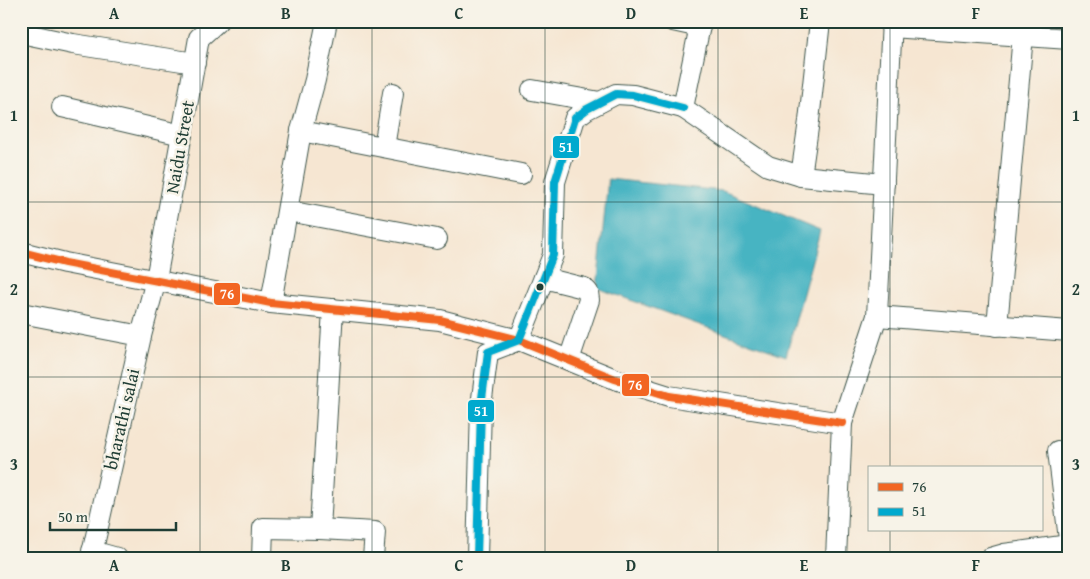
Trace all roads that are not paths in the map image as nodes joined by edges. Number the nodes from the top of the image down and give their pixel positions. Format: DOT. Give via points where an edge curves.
graph roads {
  1 [pos="218,21"];
  2 [pos="327,21"];
  3 [pos="673,21"];
  4 [pos="820,21"];
  5 [pos="700,24"];
  6 [pos="891,24"];
  7 [pos="199,30"];
  8 [pos="21,32"];
  9 [pos="1023,35"];
  10 [pos="1069,39"];
  11 [pos="195,63"];
  12 [pos="532,90"];
  13 [pos="393,93"];
  14 [pos="600,102"];
  15 [pos="62,107"];
  16 [pos="683,108"];
  17 [pos="301,130"];
  18 [pos="182,135"];
  19 [pos="384,147"];
  20 [pos="521,174"];
  21 [pos="801,176"];
  22 [pos="884,184"];
  23 [pos="288,210"];
  24 [pos="437,239"];
  25 [pos="21,252"];
  26 [pos="544,278"];
  27 [pos="156,280"];
  28 [pos="271,303"];
  29 [pos="333,309"];
  30 [pos="21,313"];
  31 [pos="877,316"];
  32 [pos="997,326"];
  33 [pos="1069,331"];
  34 [pos="141,336"];
  35 [pos="519,340"];
  36 [pos="569,360"];
  37 [pos="842,423"];
  38 [pos="1058,451"];
  39 [pos="320,529"];
  40 [pos="1069,539"];
  41 [pos="1069,545"];
  42 [pos="92,554"];
  43 [pos="117,558"];
  44 [pos="262,558"];
  45 [pos="373,558"];
  46 [pos="477,558"];
  47 [pos="836,558"];
  48 [pos="990,558"];
  1 -- 7 [label="street, Naidu Street"];
  2 -- 17 [label="street"];
  3 -- 5 [label="street"];
  4 -- 21 [label="street"];
  5 -- 16 [label="street"];
  6 -- 9 [label="street"];
  6 -- 22 [label="street"];
  7 -- 11 [label="street, Naidu Street"];
  8 -- 11 [label="street" via="73,44"];
  9 -- 10 [label="street"];
  9 -- 32 [label="street"];
  11 -- 18 [label="street, Naidu Street"];
  12 -- 14 [label="street"];
  13 -- 19 [label="street"];
  14 -- 16 [label="street" via="616,94 633,95"];
  14 -- 26 [label="street" via="575,118 555,182 553,254"];
  15 -- 18 [label="street"];
  16 -- 21 [label="street" via="768,166"];
  17 -- 19 [label="street"];
  17 -- 23 [label="street"];
  18 -- 27 [label="street, Naidu Street"];
  19 -- 20 [label="street"];
  21 -- 22 [label="street"];
  22 -- 31 [label="street"];
  23 -- 24 [label="street"];
  23 -- 28 [label="street"];
  25 -- 27 [label="street"];
  26 -- 35 [label="street"];
  26 -- 36 [label="street" via="584,288 588,292 589,300"];
  27 -- 28 [label="street"];
  27 -- 34 [label="street, bharathi salai"];
  28 -- 29 [label="street"];
  29 -- 35 [label="street" via="440,320"];
  29 -- 39 [label="street"];
  30 -- 34 [label="street"];
  31 -- 32 [label="street"];
  31 -- 37 [label="street"];
  32 -- 33 [label="street"];
  34 -- 42 [label="street, bharathi salai"];
  35 -- 36 [label="street"];
  35 -- 46 [label="street" via="488,352 481,406"];
  36 -- 37 [label="street" via="669,396"];
  37 -- 47 [label="street"];
  38 -- 40 [label="street"];
  39 -- 44 [label="street" via="263,528"];
  39 -- 45 [label="street" via="375,532"];
  41 -- 48 [label="street"];
  42 -- 43 [label="street"];
}
